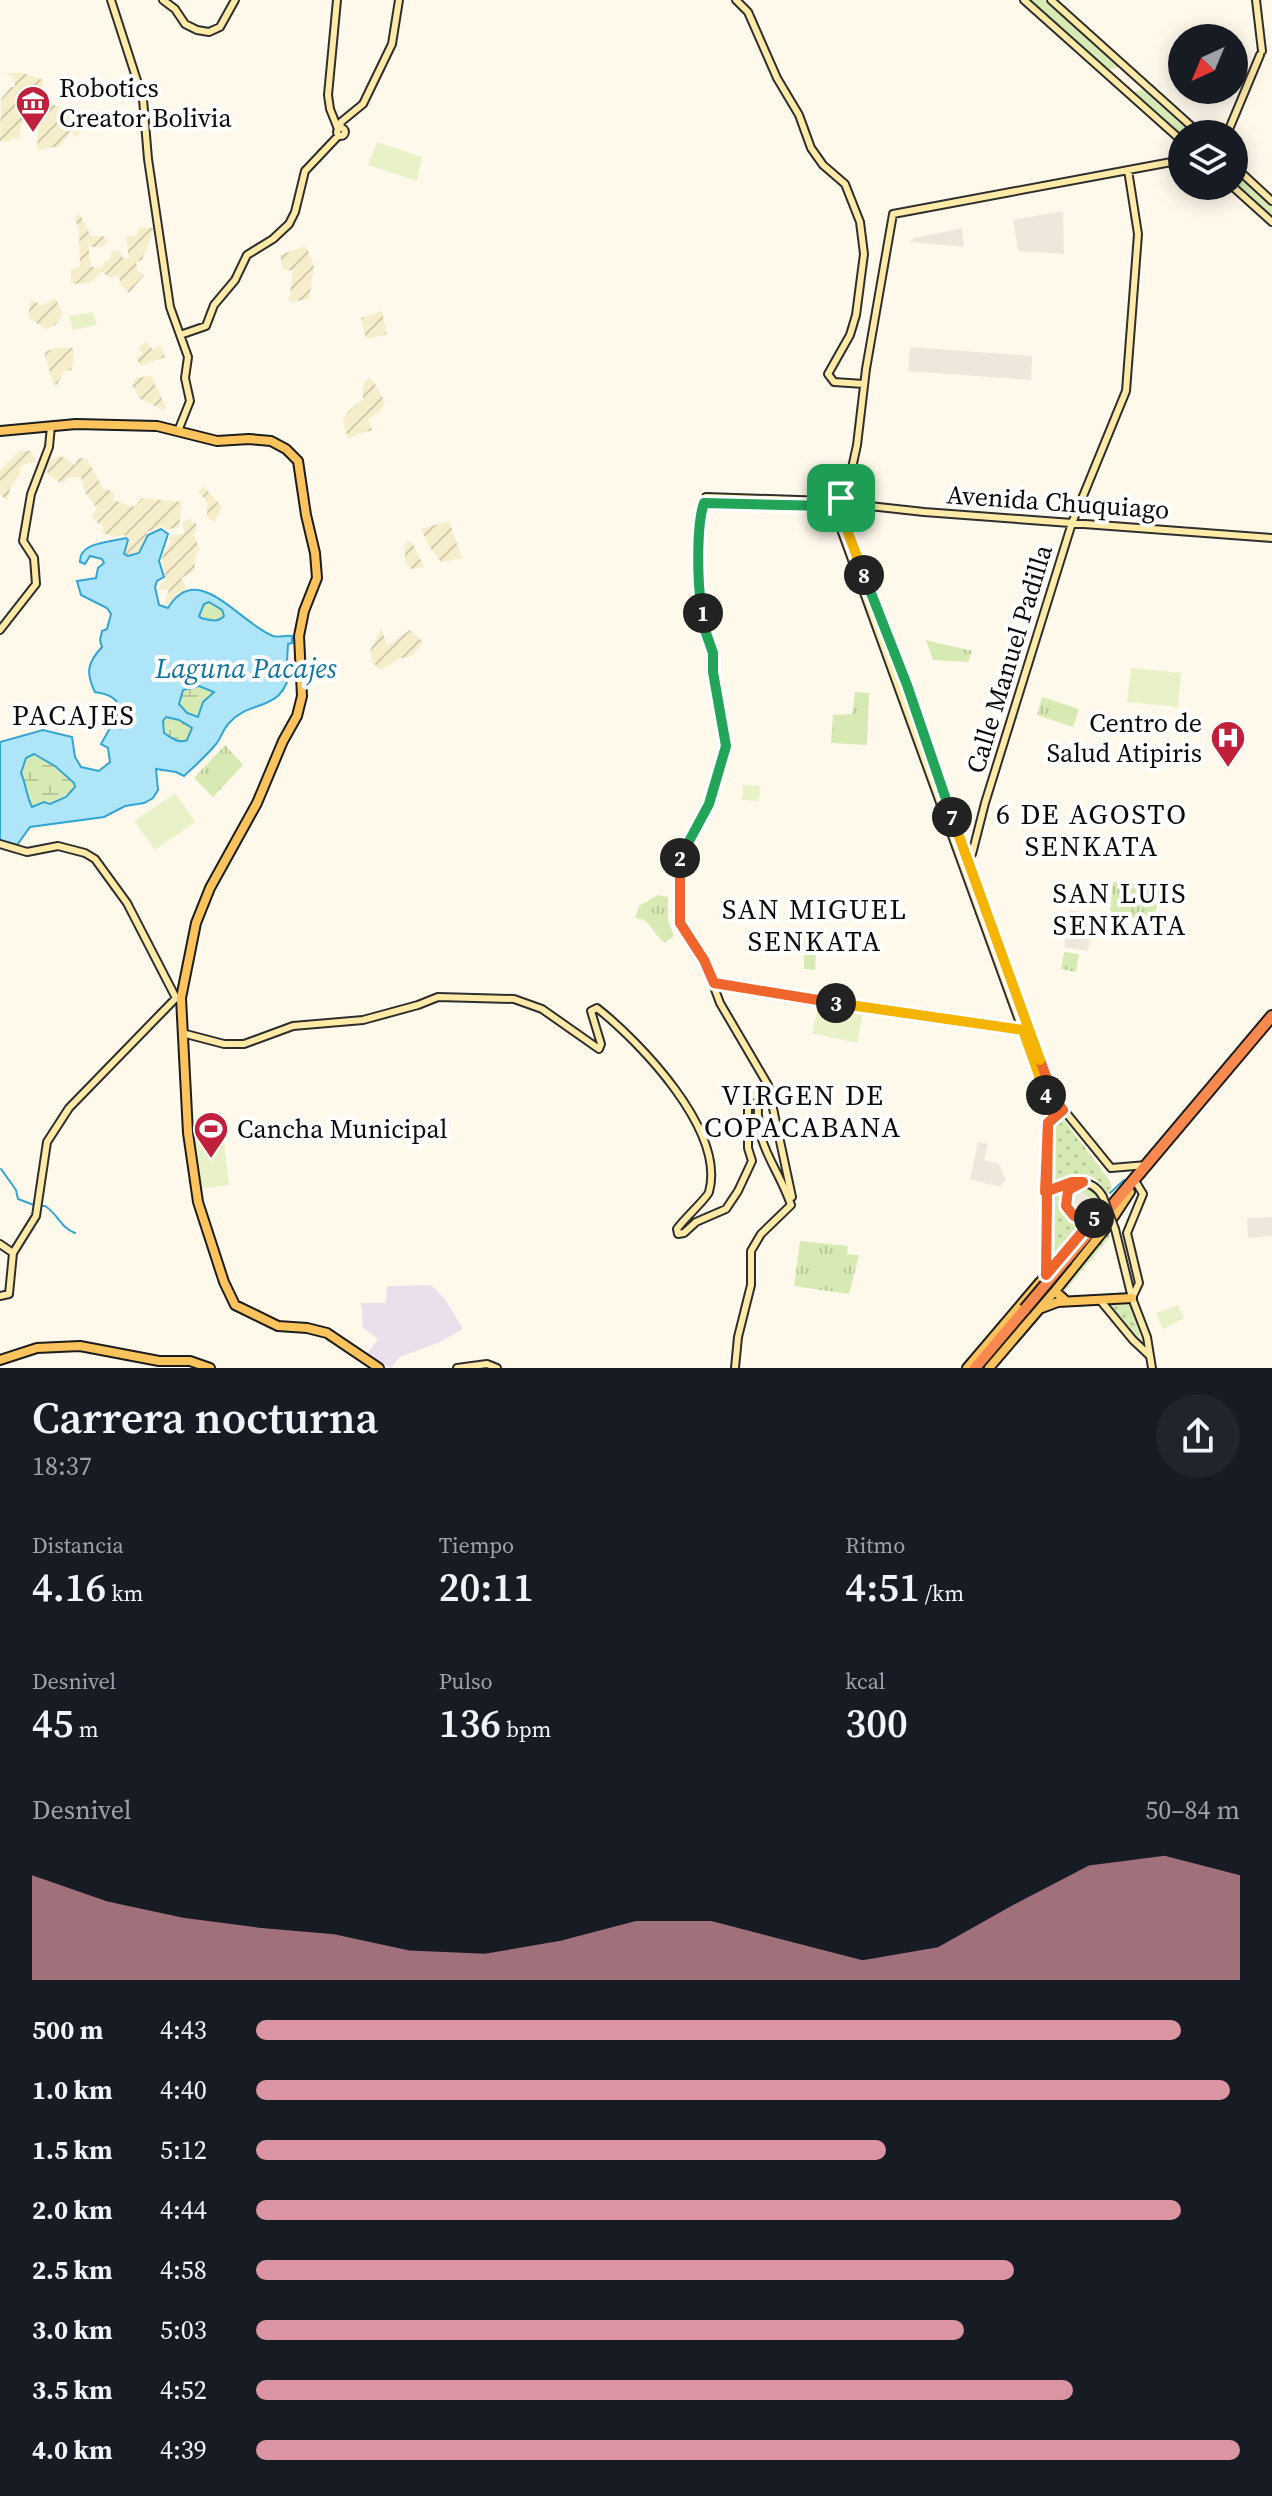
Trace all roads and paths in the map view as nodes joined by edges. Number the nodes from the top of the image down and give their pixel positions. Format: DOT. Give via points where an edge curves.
graph roads {
  1 [pos="111,0"];
  2 [pos="163,0"];
  3 [pos="235,0"];
  4 [pos="337,0"];
  5 [pos="399,0"];
  6 [pos="736,0"];
  7 [pos="1024,0"];
  8 [pos="1051,0"];
  9 [pos="1256,0"];
  10 [pos="1184,120"];
  11 [pos="1233,120"];
  12 [pos="1168,129"];
  13 [pos="339,131"];
  14 [pos="1168,163"];
  15 [pos="1128,170"];
  16 [pos="1248,179"];
  17 [pos="1248,200"];
  18 [pos="1272,201"];
  19 [pos="1272,222"];
  20 [pos="180,335"];
  21 [pos="864,384"];
  22 [pos="51,426"];
  23 [pos="0,431"];
  24 [pos="178,431"];
  25 [pos="835,504"];
  26 [pos="1072,523"];
  27 [pos="1272,538"];
  28 [pos="0,630"];
  29 [pos="0,844"];
  30 [pos="968,857"];
  31 [pos="714,983"];
  32 [pos="178,998"];
  33 [pos="1272,1016"];
  34 [pos="1272,1023"];
  35 [pos="1023,1030"];
  36 [pos="182,1033"];
  37 [pos="1063,1110"];
  38 [pos="1054,1117"];
  39 [pos="1147,1165"];
  40 [pos="1083,1182"];
  41 [pos="1134,1190"];
  42 [pos="1045,1192"];
  43 [pos="791,1205"];
  44 [pos="1097,1215"];
  45 [pos="0,1244"];
  46 [pos="13,1253"];
  47 [pos="1044,1278"];
  48 [pos="1054,1292"];
  49 [pos="0,1296"];
  50 [pos="1132,1298"];
  51 [pos="1100,1300"];
  52 [pos="1066,1301"];
  53 [pos="1030,1311"];
  54 [pos="1149,1355"];
  55 [pos="0,1360"];
  56 [pos="210,1368"];
  57 [pos="379,1368"];
  58 [pos="457,1368"];
  59 [pos="497,1368"];
  60 [pos="735,1368"];
  61 [pos="967,1368"];
  62 [pos="975,1368"];
  63 [pos="982,1368"];
  64 [pos="989,1368"];
  65 [pos="1152,1368"];
  1 -- 20 [label="street" via="143,99 159,239 172,320"];
  2 -- 3 [label="street" via="185,24 209,32 220,27"];
  4 -- 13 [label="street" via="328,95"];
  5 -- 13 [label="street" via="392,44 363,104 341,122"];
  6 -- 21 [label="street" via="748,12 811,148 845,184 860,222 864,254 856,315 828,374 834,382"];
  7 -- 12 [label="street"];
  8 -- 10 [label="street"];
  9 -- 11 [label="street" via="1261,53"];
  13 -- 20 [label="street" via="305,171 289,224 247,255 206,326"];
  14 -- 15 [label="street"];
  15 -- 21 [label="street" via="893,214"];
  15 -- 26 [label="street, Calle Manuel Padilla" via="1138,234 1127,385"];
  16 -- 18 [label="street"];
  17 -- 19 [label="street"];
  20 -- 24 [label="street" via="188,357 190,401"];
  21 -- 25 [label="street" via="847,491"];
  22 -- 23 [label="main road"];
  22 -- 24 [label="main road" via="139,424"];
  22 -- 28 [label="street" via="23,541 34,558 36,584"];
  24 -- 32 [label="main road" via="217,441 271,441 294,455 317,578 301,621 300,708 202,905"];
  25 -- 26 [label="street, Avenida Chuquiago"];
  25 -- 30 [label="street"];
  25 -- 31 [label="street, Avenida Chuquiago" via="705,500 699,594 726,746 709,804 680,858 679,914 682,930"];
  26 -- 27 [label="street, Avenida Chuquiago"];
  26 -- 30 [label="street, Calle Manuel Padilla"];
  29 -- 32 [label="street" via="27,852 58,846 95,859 127,903"];
  30 -- 35 [label="street"];
  31 -- 35 [label="street"];
  31 -- 43 [label="street" via="771,1094"];
  32 -- 36 [label="main road"];
  32 -- 46 [label="street" via="61,1119 47,1142 31,1225"];
  33 -- 39 [label="highway"];
  34 -- 41 [label="highway"];
  35 -- 37 [label="street"];
  35 -- 38 [label="street"];
  36 -- 43 [label="street" via="244,1044 293,1026 363,1020 444,996 521,1000 599,1049 591,1011 597,1008 676,1088 703,1137 710,1189 688,1213 678,1234 726,1209 738,1191 752,1161 748,1099 753,1094 759,1098 761,1141"];
  36 -- 57 [label="main road" via="198,1202 231,1297 241,1309 278,1326 327,1333"];
  37 -- 38 [label="street"];
  37 -- 39 [label="street" via="1111,1168"];
  38 -- 42 [label="street" via="1048,1123"];
  39 -- 41 [label="highway"];
  40 -- 42 [label="street"];
  40 -- 44 [label="main road" via="1068,1190 1068,1210 1078,1217"];
  40 -- 50 [label="street, bridge" via="1103,1197"];
  41 -- 44 [label="main road"];
  41 -- 48 [label="main road"];
  41 -- 50 [label="street" via="1127,1233 1139,1283"];
  41 -- 53 [label="highway, bridge"];
  42 -- 47 [label="street"];
  43 -- 60 [label="street" via="751,1251 751,1285"];
  44 -- 47 [label="main road"];
  45 -- 46 [label="street"];
  46 -- 49 [label="street" via="9,1294"];
  47 -- 48 [label="main road" via="1055,1281"];
  47 -- 48 [label="main road" via="1042,1293"];
  47 -- 61 [label="main road"];
  48 -- 52 [label="main road"];
  48 -- 53 [label="main road"];
  50 -- 51 [label="main road"];
  50 -- 54 [label="street"];
  51 -- 52 [label="main road"];
  51 -- 54 [label="street"];
  52 -- 53 [label="main road"];
  53 -- 62 [label="highway"];
  53 -- 63 [label="highway"];
  53 -- 64 [label="main road"];
  54 -- 65 [label="street"];
  55 -- 56 [label="main road" via="37,1348 76,1346"];
  58 -- 59 [label="street"];
}
